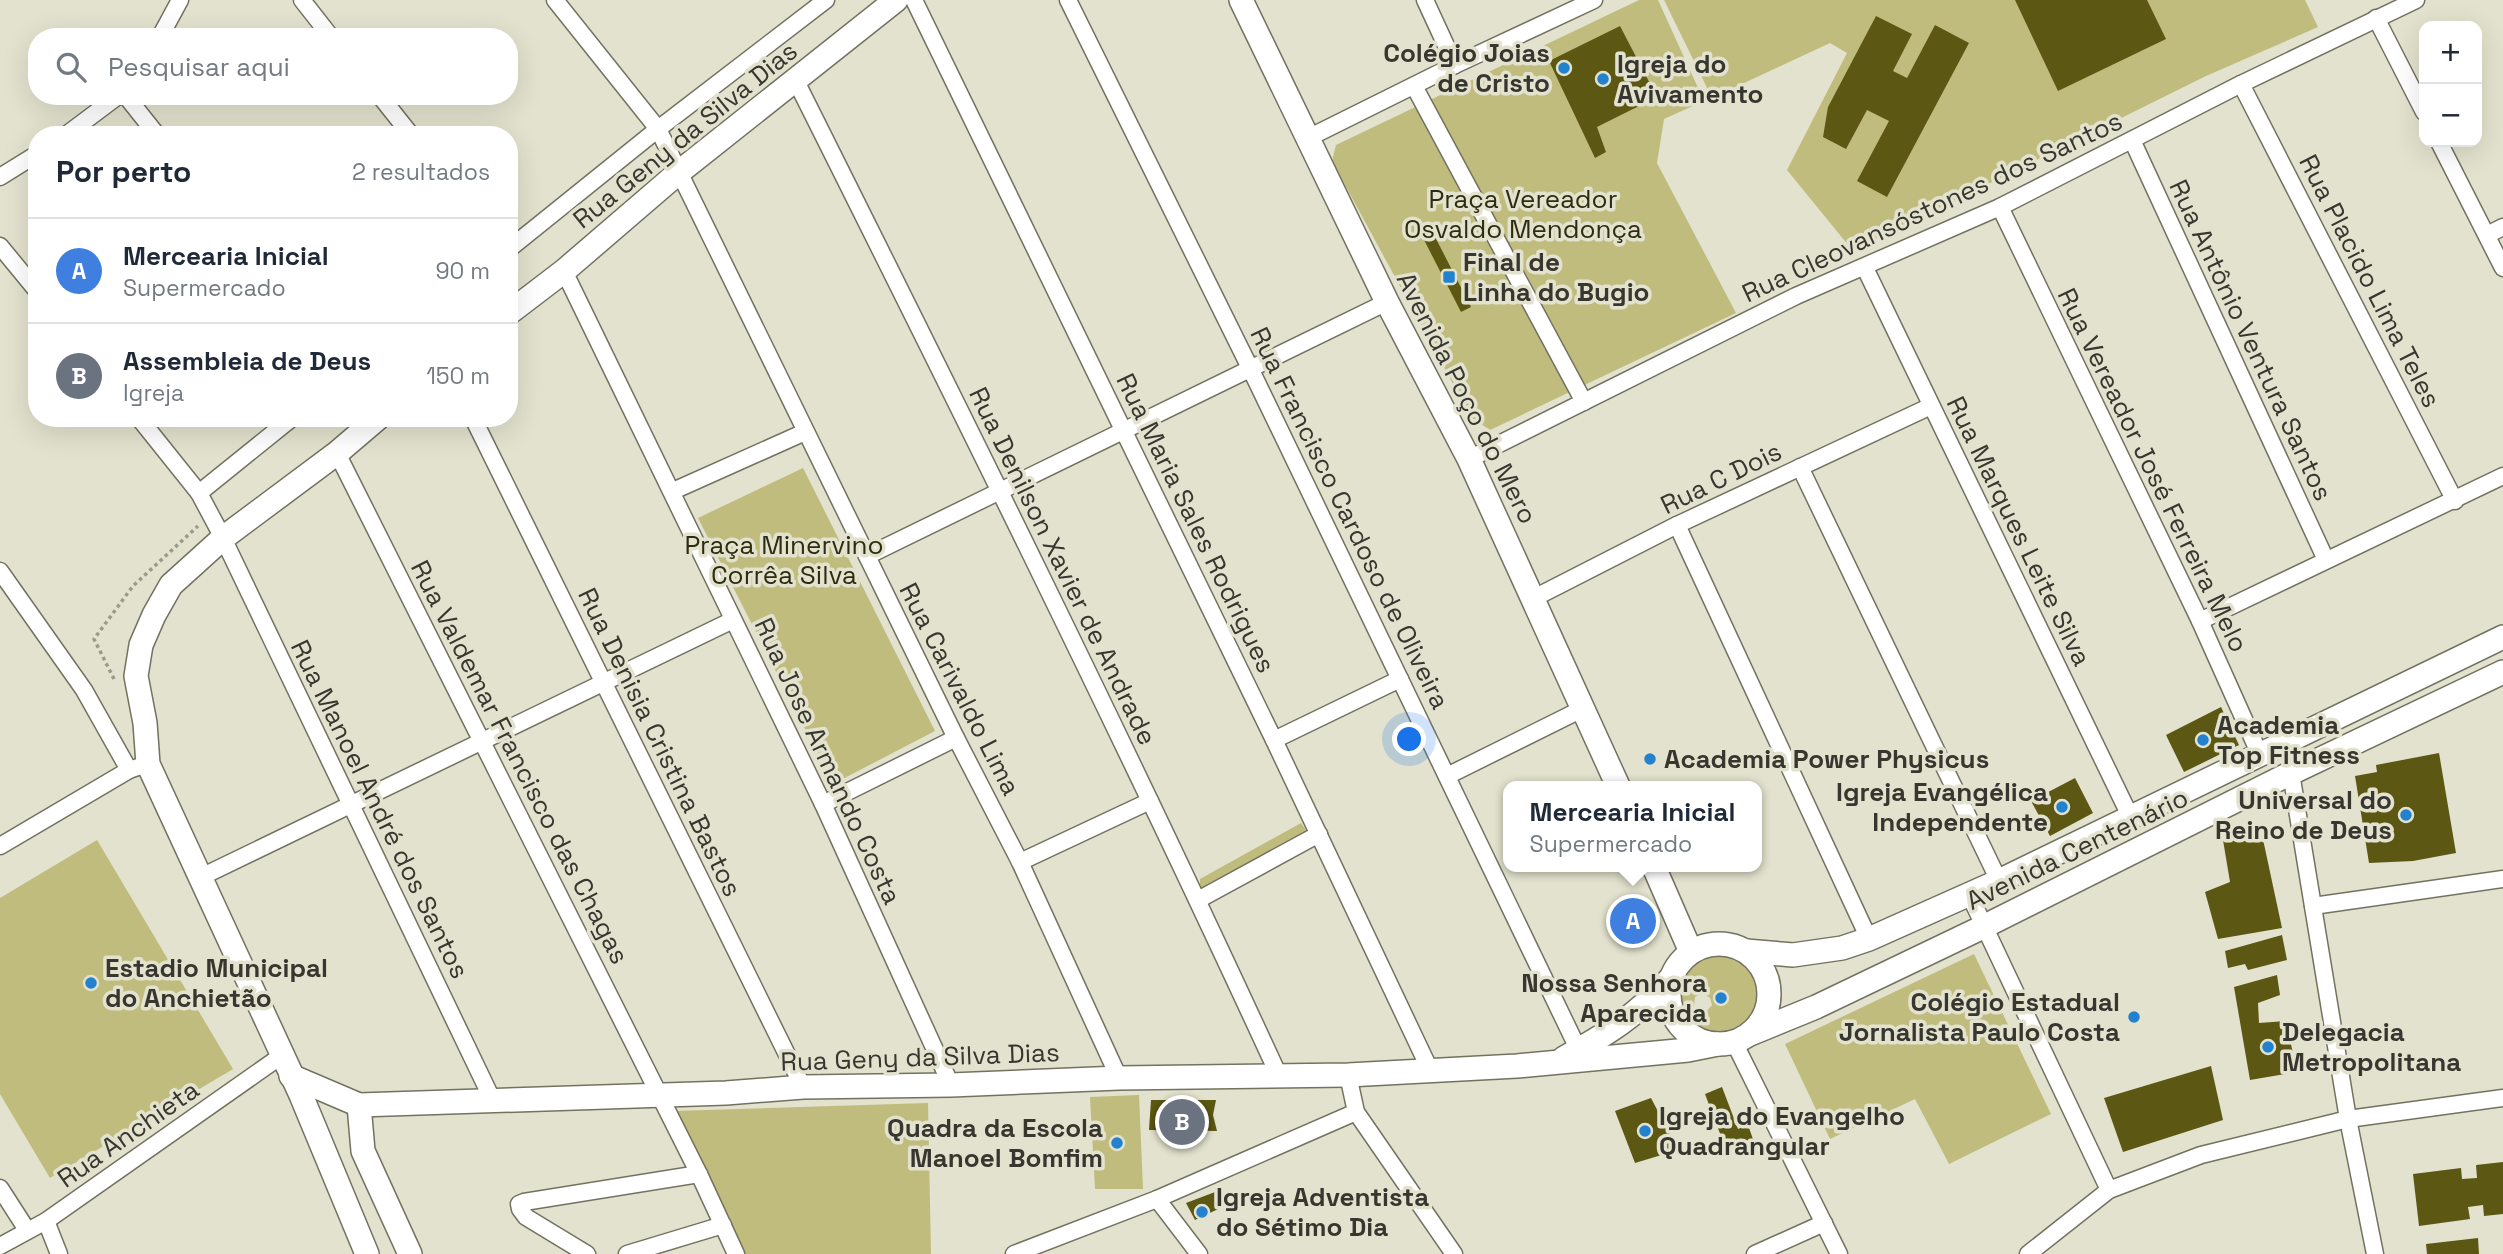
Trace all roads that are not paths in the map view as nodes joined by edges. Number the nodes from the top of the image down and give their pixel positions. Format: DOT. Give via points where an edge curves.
graph roads {
  1 [pos="180,0"];
  2 [pos="302,0"];
  3 [pos="555,0"];
  4 [pos="896,0"];
  5 [pos="914,0"];
  6 [pos="1068,0"];
  7 [pos="1241,0"];
  8 [pos="1425,0"];
  9 [pos="1594,0"];
  10 [pos="2416,0"];
  11 [pos="814,4"];
  12 [pos="2376,18"];
  13 [pos="165,28"];
  14 [pos="324,28"];
  15 [pos="1455,65"];
  16 [pos="796,81"];
  17 [pos="2241,84"];
  18 [pos="1414,86"];
  19 [pos="2419,102"];
  20 [pos="106,105"];
  21 [pos="133,105"];
  22 [pos="387,105"];
  23 [pos="78,126"];
  24 [pos="150,126"];
  25 [pos="404,126"];
  26 [pos="658,129"];
  27 [pos="1306,139"];
  28 [pos="2132,140"];
  29 [pos="2442,147"];
  30 [pos="28,160"];
  31 [pos="678,173"];
  32 [pos="0,177"];
  33 [pos="2000,207"];
  34 [pos="2503,227"];
  35 [pos="2487,235"];
  36 [pos="518,242"];
  37 [pos="0,246"];
  38 [pos="1865,268"];
  39 [pos="2503,268"];
  40 [pos="564,271"];
  41 [pos="28,280"];
  42 [pos="1387,302"];
  43 [pos="518,306"];
  44 [pos="1251,370"];
  45 [pos="1584,402"];
  46 [pos="1931,406"];
  47 [pos="146,427"];
  48 [pos="281,427"];
  49 [pos="367,427"];
  50 [pos="477,427"];
  51 [pos="1124,431"];
  52 [pos="805,432"];
  53 [pos="337,453"];
  54 [pos="1469,460"];
  55 [pos="1800,467"];
  56 [pos="2503,476"];
  57 [pos="673,491"];
  58 [pos="1002,492"];
  59 [pos="199,493"];
  60 [pos="2455,501"];
  61 [pos="1677,525"];
  62 [pos="223,538"];
  63 [pos="867,556"];
  64 [pos="2326,561"];
  65 [pos="0,570"];
  66 [pos="1534,598"];
  67 [pos="733,620"];
  68 [pos="2200,621"];
  69 [pos="2503,637"];
  70 [pos="2503,671"];
  71 [pos="1400,679"];
  72 [pos="603,683"];
  73 [pos="1584,708"];
  74 [pos="956,738"];
  75 [pos="1274,740"];
  76 [pos="481,741"];
  77 [pos="2260,754"];
  78 [pos="138,767"];
  79 [pos="2291,773"];
  80 [pos="1447,776"];
  81 [pos="1616,781"];
  82 [pos="1150,801"];
  83 [pos="351,804"];
  84 [pos="823,804"];
  85 [pos="2139,812"];
  86 [pos="1319,834"];
  87 [pos="2162,838"];
  88 [pos="0,846"];
  89 [pos="1020,862"];
  90 [pos="1656,872"];
  91 [pos="201,877"];
  92 [pos="2503,879"];
  93 [pos="1998,881"];
  94 [pos="1969,894"];
  95 [pos="1198,900"];
  96 [pos="2313,906"];
  97 [pos="1983,927"];
  98 [pos="1869,939"];
  99 [pos="1746,951"];
  100 [pos="1691,952"];
  101 [pos="1670,979"];
  102 [pos="1734,1040"];
  103 [pos="1581,1055"];
  104 [pos="286,1066"];
  105 [pos="1430,1069"];
  106 [pos="1348,1074"];
  107 [pos="1279,1076"];
  108 [pos="1119,1078"];
  109 [pos="951,1085"];
  110 [pos="803,1087"];
  111 [pos="659,1094"];
  112 [pos="2503,1098"];
  113 [pos="493,1101"];
  114 [pos="359,1105"];
  115 [pos="1356,1112"];
  116 [pos="2348,1119"];
  117 [pos="699,1174"];
  118 [pos="0,1188"];
  119 [pos="2109,1190"];
  120 [pos="1157,1199"];
  121 [pos="46,1221"];
  122 [pos="1824,1223"];
  123 [pos="723,1225"];
  124 [pos="27,1230"];
  125 [pos="0,1246"];
  126 [pos="60,1254"];
  127 [pos="367,1254"];
  128 [pos="410,1254"];
  129 [pos="587,1254"];
  130 [pos="626,1254"];
  131 [pos="736,1254"];
  132 [pos="1014,1254"];
  133 [pos="1199,1254"];
  134 [pos="1454,1254"];
  135 [pos="1755,1254"];
  136 [pos="1839,1254"];
  137 [pos="2028,1254"];
  138 [pos="2375,1254"];
  1 -- 13 [label="street"];
  2 -- 14 [label="street"];
  3 -- 26 [label="street, Rua Carivaldo Lima"];
  4 -- 16 [label="main road, Rua Geny da Silva Dias"];
  5 -- 51 [label="street, Rua Maria Sales Rodrigues"];
  6 -- 44 [label="street, Rua Francisco Cardoso de Oliveira"];
  7 -- 27 [label="main road, Avenida Poço do Mero"];
  8 -- 15 [label="street"];
  9 -- 15 [label="street"];
  10 -- 12 [label="street, Rua Cleovansóstones dos Santos"];
  11 -- 26 [label="street"];
  12 -- 17 [label="street, Rua Cleovansóstones dos Santos"];
  12 -- 19 [label="street"];
  15 -- 18 [label="street"];
  16 -- 31 [label="main road, Rua Geny da Silva Dias"];
  16 -- 58 [label="street, Rua Denilson Xavier de Andrade"];
  17 -- 28 [label="street, Rua Cleovansóstones dos Santos"];
  17 -- 60 [label="street, Rua Placido Lima Teles"];
  18 -- 27 [label="street"];
  18 -- 45 [label="street"];
  20 -- 23 [label="street"];
  21 -- 24 [label="street"];
  22 -- 25 [label="street"];
  26 -- 31 [label="street, Rua Carivaldo Lima"];
  26 -- 36 [label="street"];
  27 -- 42 [label="main road, Avenida Poço do Mero"];
  28 -- 33 [label="street, Rua Cleovansóstones dos Santos"];
  28 -- 64 [label="street, Rua Antônio Ventura Santos"];
  29 -- 35 [label="street"];
  30 -- 32 [label="street"];
  31 -- 40 [label="main road, Rua Geny da Silva Dias"];
  31 -- 52 [label="street, Rua Carivaldo Lima"];
  33 -- 38 [label="street, Rua Cleovansóstones dos Santos"];
  33 -- 68 [label="street, Rua Vereador José Ferreira Melo"];
  34 -- 35 [label="street"];
  35 -- 39 [label="street"];
  37 -- 41 [label="street"];
  38 -- 45 [label="street, Rua Cleovansóstones dos Santos" via="1796,296"];
  38 -- 46 [label="street, Rua Marques Leite Silva"];
  40 -- 43 [label="main road, Rua Geny da Silva Dias"];
  40 -- 57 [label="street, Rua Jose Armando Costa"];
  42 -- 44 [label="street"];
  42 -- 54 [label="main road, Avenida Poço do Mero"];
  44 -- 51 [label="street"];
  44 -- 71 [label="street, Rua Francisco Cardoso de Oliveira"];
  45 -- 54 [label="street, Rua Cleovansóstones dos Santos"];
  46 -- 55 [label="street, Rua C Dois"];
  46 -- 85 [label="street, Rua Marques Leite Silva"];
  47 -- 59 [label="street, Rua Manoel André dos Santos"];
  48 -- 59 [label="street"];
  49 -- 53 [label="main road"];
  50 -- 72 [label="street, Rua Denisia Cristina Bastos"];
  51 -- 58 [label="street"];
  51 -- 75 [label="street, Rua Maria Sales Rodrigues"];
  52 -- 57 [label="street"];
  52 -- 63 [label="street, Rua Carivaldo Lima"];
  53 -- 62 [label="main road"];
  53 -- 76 [label="street, Rua Valdemar Francisco das Chagas"];
  54 -- 66 [label="main road, Avenida Poço do Mero"];
  55 -- 61 [label="street, Rua C Dois"];
  55 -- 93 [label="street"];
  56 -- 60 [label="street"];
  57 -- 67 [label="street, Rua Jose Armando Costa"];
  58 -- 63 [label="street"];
  58 -- 82 [label="street, Rua Denilson Xavier de Andrade"];
  59 -- 62 [label="street, Rua Manoel André dos Santos"];
  60 -- 64 [label="street"];
  61 -- 66 [label="street, Rua C Dois"];
  61 -- 98 [label="street"];
  62 -- 78 [label="main road" via="171,585 141,645 136,676 145,723"];
  62 -- 83 [label="street, Rua Manoel André dos Santos"];
  63 -- 74 [label="street, Rua Carivaldo Lima"];
  64 -- 68 [label="street"];
  65 -- 78 [label="street"];
  66 -- 73 [label="main road, Avenida Poço do Mero"];
  67 -- 72 [label="street"];
  67 -- 84 [label="street, Rua Jose Armando Costa"];
  68 -- 77 [label="street, Rua Vereador José Ferreira Melo"];
  69 -- 77 [label="main road, Avenida Centenário"];
  70 -- 79 [label="main road, Avenida Centenário"];
  71 -- 75 [label="street"];
  71 -- 80 [label="street, Rua Francisco Cardoso de Oliveira"];
  72 -- 76 [label="street"];
  72 -- 110 [label="street, Rua Denisia Cristina Bastos"];
  73 -- 80 [label="street"];
  73 -- 81 [label="main road, Avenida Poço do Mero"];
  74 -- 84 [label="street"];
  74 -- 89 [label="street, Rua Carivaldo Lima"];
  75 -- 86 [label="street, Rua Maria Sales Rodrigues"];
  76 -- 83 [label="street"];
  76 -- 111 [label="street, Rua Valdemar Francisco das Chagas"];
  77 -- 85 [label="main road, Avenida Centenário"];
  78 -- 88 [label="street"];
  78 -- 91 [label="main road"];
  79 -- 87 [label="main road, Avenida Centenário"];
  79 -- 96 [label="street"];
  80 -- 103 [label="street, Rua Francisco Cardoso de Oliveira"];
  82 -- 89 [label="street"];
  82 -- 95 [label="street, Rua Denilson Xavier de Andrade"];
  83 -- 91 [label="street"];
  83 -- 113 [label="street, Rua Manoel André dos Santos"];
  84 -- 109 [label="street, Rua Jose Armando Costa"];
  85 -- 87 [label="main road"];
  85 -- 93 [label="main road, Avenida Centenário"];
  86 -- 95 [label="street"];
  86 -- 105 [label="street, Rua Maria Sales Rodrigues"];
  87 -- 97 [label="main road, Avenida Centenário"];
  89 -- 108 [label="street, Rua Carivaldo Lima"];
  90 -- 100 [label="main road"];
  91 -- 104 [label="main road"];
  92 -- 96 [label="street"];
  93 -- 94 [label="main road, Avenida Centenário"];
  94 -- 97 [label="street"];
  94 -- 98 [label="main road, Avenida Centenário"];
  95 -- 107 [label="street, Rua Denilson Xavier de Andrade"];
  96 -- 116 [label="street"];
  97 -- 102 [label="main road, Avenida Centenário" via="1816,1007"];
  97 -- 119 [label="street"];
  98 -- 99 [label="main road, Avenida Centenário" via="1793,955"];
  99 -- 100 [label="main road" via="1717,943"];
  99 -- 102 [label="main road" via="1766,976 1768,1008 1761,1022"];
  100 -- 101 [label="main road"];
  101 -- 102 [label="main road" via="1671,1010 1689,1035 1703,1042"];
  101 -- 103 [label="main road, Rua Geny da Silva Dias" via="1633,1016"];
  102 -- 103 [label="main road, Rua Geny da Silva Dias" via="1688,1050"];
  102 -- 122 [label="street"];
  103 -- 105 [label="main road, Rua Geny da Silva Dias" via="1558,1062"];
  104 -- 114 [label="main road, Rua Geny da Silva Dias"];
  104 -- 121 [label="street, Rua Anchieta"];
  104 -- 127 [label="main road"];
  105 -- 106 [label="main road, Rua Geny da Silva Dias"];
  106 -- 107 [label="main road, Rua Geny da Silva Dias"];
  106 -- 115 [label="street"];
  107 -- 108 [label="main road, Rua Geny da Silva Dias"];
  108 -- 109 [label="main road, Rua Geny da Silva Dias"];
  109 -- 110 [label="main road, Rua Geny da Silva Dias"];
  110 -- 111 [label="main road, Rua Geny da Silva Dias"];
  111 -- 113 [label="main road, Rua Geny da Silva Dias"];
  111 -- 117 [label="street, Rua Valdemar Francisco das Chagas"];
  112 -- 116 [label="street"];
  113 -- 114 [label="main road, Rua Geny da Silva Dias"];
  114 -- 128 [label="main road" via="363,1151"];
  115 -- 120 [label="street"];
  115 -- 134 [label="street"];
  116 -- 119 [label="street" via="2201,1155"];
  116 -- 138 [label="street"];
  117 -- 123 [label="street, Rua Valdemar Francisco das Chagas"];
  117 -- 129 [label="street" via="524,1202 519,1207 526,1217"];
  118 -- 124 [label="street"];
  119 -- 137 [label="street"];
  120 -- 132 [label="street"];
  120 -- 133 [label="street"];
  121 -- 124 [label="street, Rua Anchieta"];
  121 -- 126 [label="street"];
  122 -- 135 [label="street"];
  122 -- 136 [label="street"];
  123 -- 130 [label="street"];
  123 -- 131 [label="street, Rua Valdemar Francisco das Chagas"];
  124 -- 125 [label="street, Rua Anchieta"];
}
